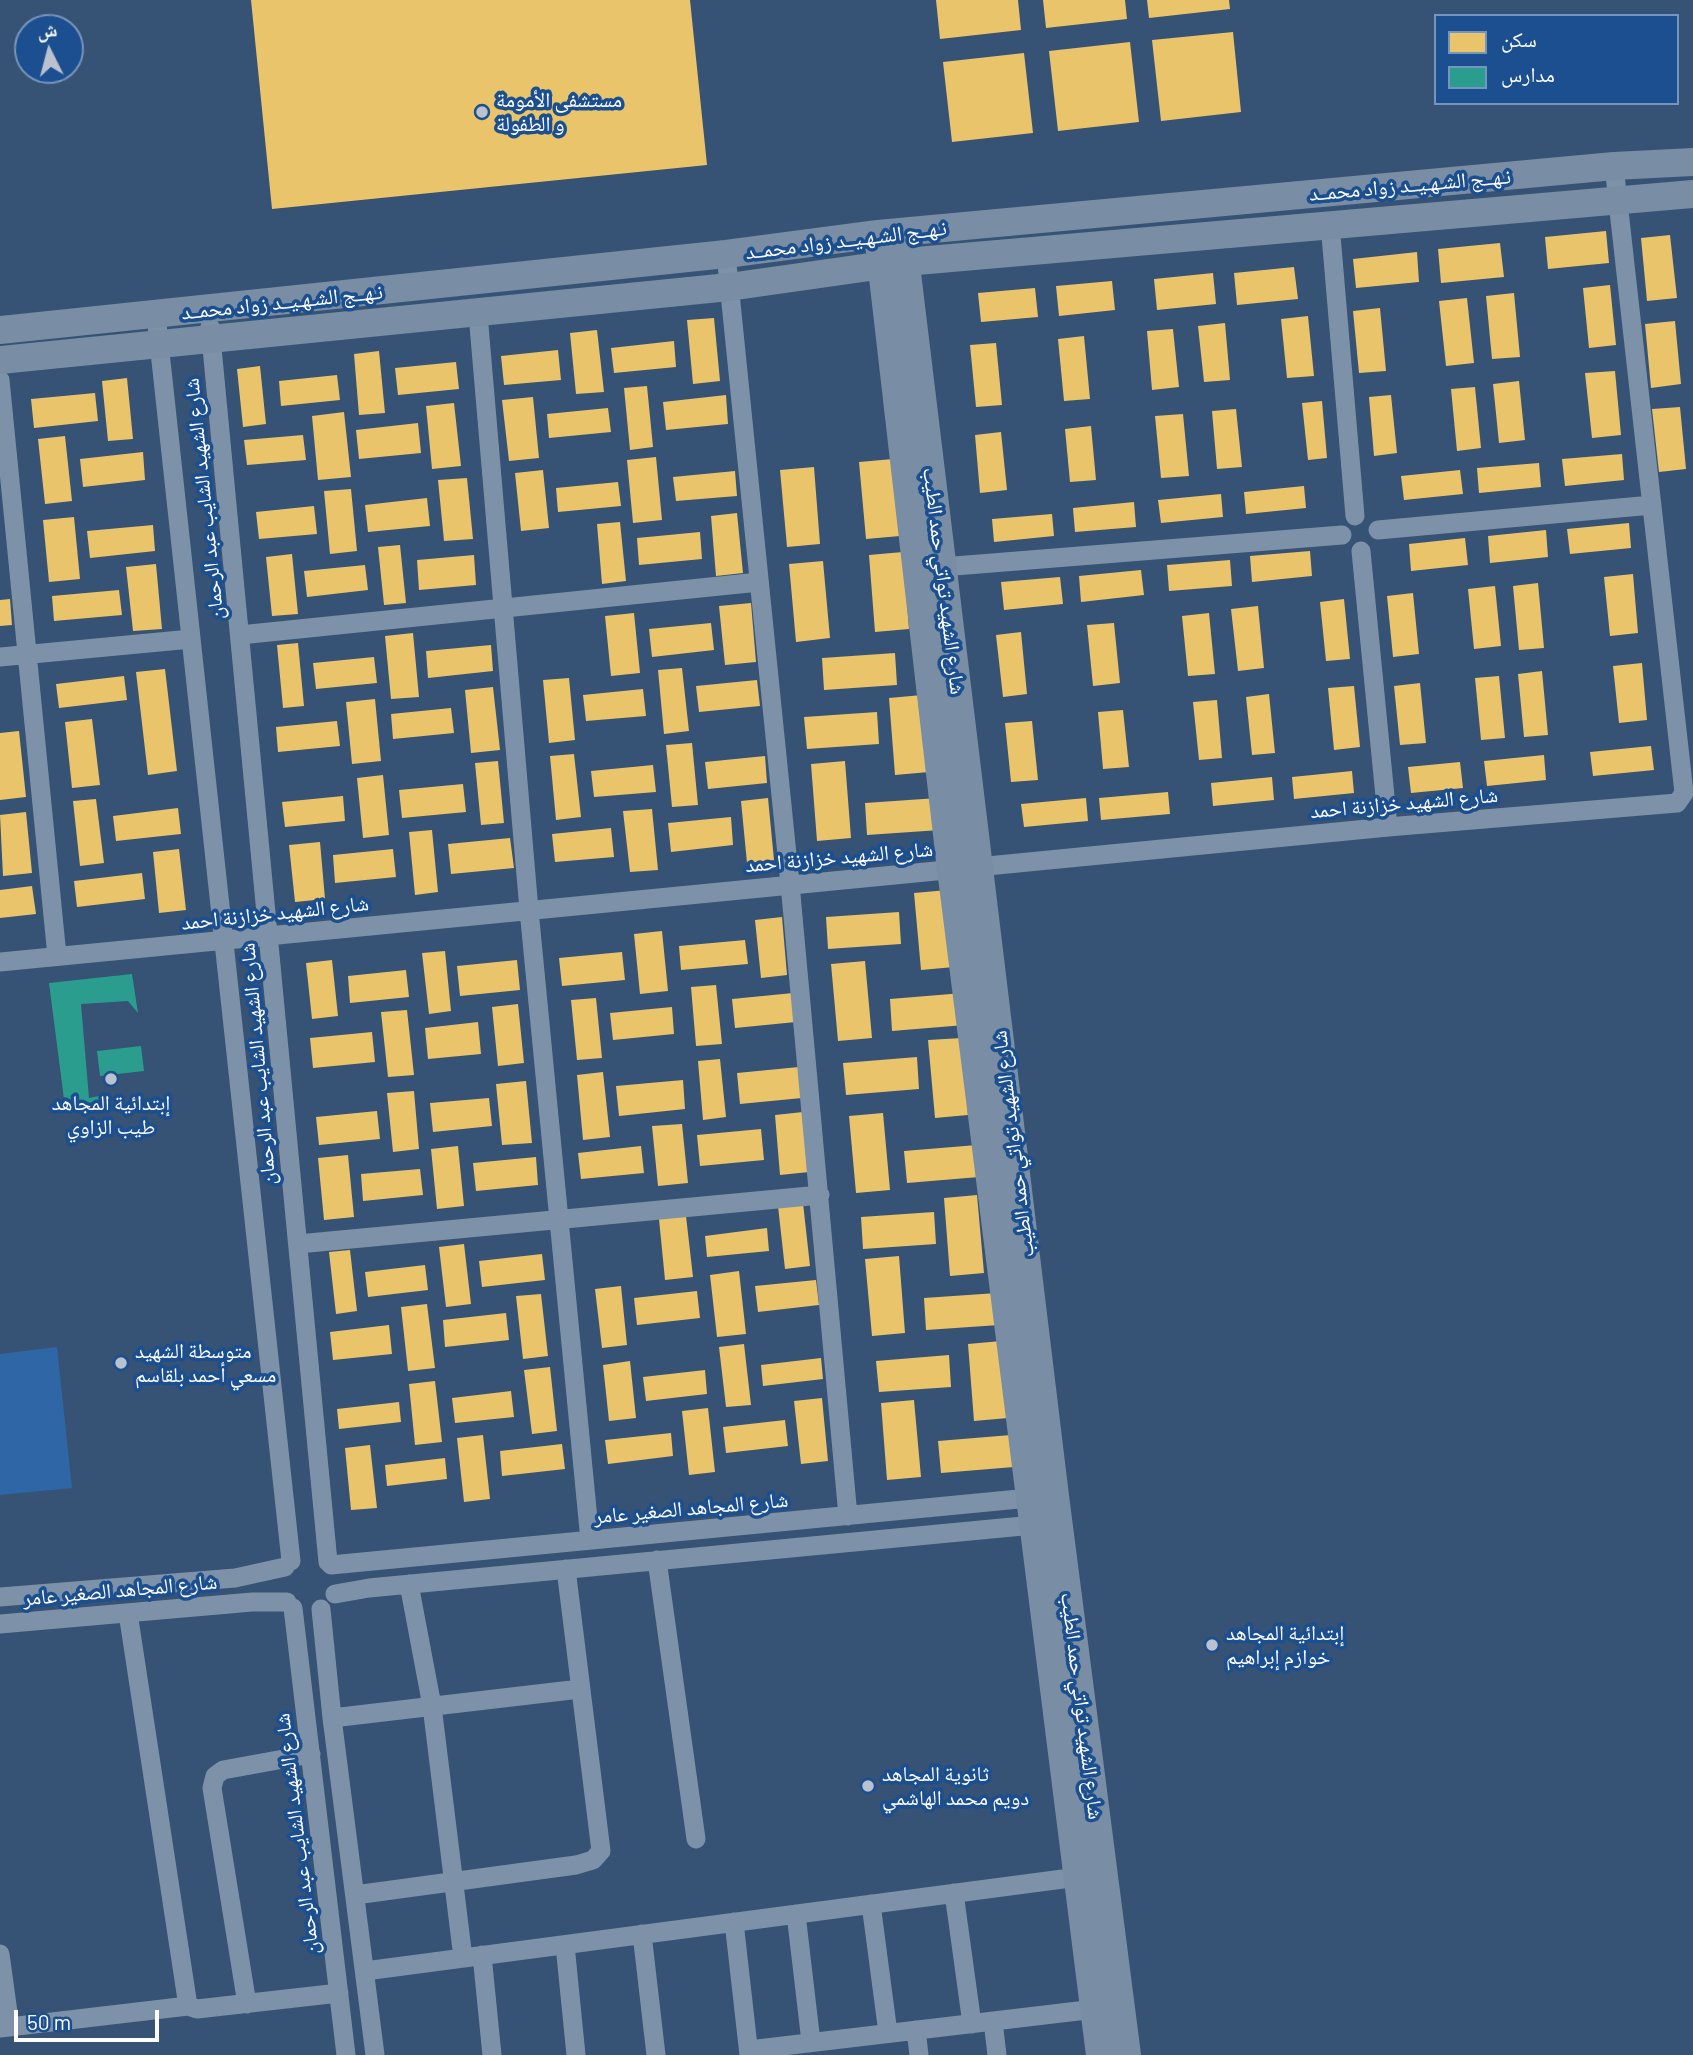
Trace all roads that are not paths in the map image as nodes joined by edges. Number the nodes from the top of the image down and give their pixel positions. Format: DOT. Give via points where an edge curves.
graph roads {
  1 [pos="1693,162"];
  2 [pos="1614,166"];
  3 [pos="1693,194"];
  4 [pos="1616,198"];
  5 [pos="1330,224"];
  6 [pos="890,233"];
  7 [pos="726,254"];
  8 [pos="892,264"];
  9 [pos="729,287"];
  10 [pos="208,310"];
  11 [pos="478,313"];
  12 [pos="156,315"];
  13 [pos="0,330"];
  14 [pos="211,340"];
  15 [pos="160,346"];
  16 [pos="0,360"];
  17 [pos="0,380"];
  18 [pos="1652,505"];
  19 [pos="1356,516"];
  20 [pos="1378,530"];
  21 [pos="1342,535"];
  22 [pos="1361,551"];
  23 [pos="943,567"];
  24 [pos="759,582"];
  25 [pos="503,608"];
  26 [pos="240,635"];
  27 [pos="191,639"];
  28 [pos="27,654"];
  29 [pos="0,657"];
  30 [pos="1388,827"];
  31 [pos="981,866"];
  32 [pos="951,869"];
  33 [pos="790,884"];
  34 [pos="529,910"];
  35 [pos="269,937"];
  36 [pos="223,941"];
  37 [pos="57,956"];
  38 [pos="0,962"];
  39 [pos="820,1195"];
  40 [pos="558,1220"];
  41 [pos="298,1244"];
  42 [pos="1044,1510"];
  43 [pos="848,1516"];
  44 [pos="590,1540"];
  45 [pos="657,1560"];
  46 [pos="288,1564"];
  47 [pos="329,1564"];
  48 [pos="566,1569"];
  49 [pos="409,1584"];
  50 [pos="335,1594"];
  51 [pos="0,1597"];
  52 [pos="290,1605"];
  53 [pos="321,1609"];
  54 [pos="128,1612"];
  55 [pos="0,1624"];
  56 [pos="580,1689"];
  57 [pos="432,1706"];
  58 [pos="332,1718"];
  59 [pos="311,1754"];
  60 [pos="696,1839"];
  61 [pos="1078,1877"];
  62 [pos="454,1880"];
  63 [pos="954,1893"];
  64 [pos="355,1895"];
  65 [pos="872,1904"];
  66 [pos="796,1914"];
  67 [pos="734,1922"];
  68 [pos="642,1934"];
  69 [pos="565,1944"];
  70 [pos="0,1954"];
  71 [pos="473,1957"];
  72 [pos="365,1971"];
  73 [pos="339,1993"];
  74 [pos="247,2004"];
  75 [pos="188,2006"];
  76 [pos="1095,2009"];
  77 [pos="993,2021"];
  78 [pos="972,2024"];
  79 [pos="5,2028"];
  80 [pos="916,2030"];
  81 [pos="888,2034"];
  82 [pos="811,2042"];
  83 [pos="838,2047"];
  84 [pos="749,2052"];
  85 [pos="346,2055"];
  86 [pos="375,2055"];
  87 [pos="492,2055"];
  88 [pos="576,2055"];
  89 [pos="656,2055"];
  90 [pos="919,2055"];
  91 [pos="997,2055"];
  92 [pos="1100,2055"];
  93 [pos="1127,2055"];
  1 -- 2 [label="street, نـهــج الشـهـيــد زواد محمــد"];
  2 -- 4 [label="street"];
  2 -- 6 [label="street, نـهــج الشـهـيــد زواد محمــد"];
  3 -- 4 [label="street, نـهــج الشـهـيــد زواد محمــد"];
  4 -- 5 [label="street, نـهــج الشـهـيــد زواد محمــد"];
  4 -- 18 [label="street"];
  5 -- 8 [label="street, نـهــج الشـهـيــد زواد محمــد"];
  5 -- 19 [label="street"];
  6 -- 7 [label="street, نـهــج الشـهـيــد زواد محمــد"];
  6 -- 8 [label="street, شارع الشهيد تواتي حمد الطيب"];
  7 -- 9 [label="street"];
  7 -- 10 [label="street, نـهــج الشـهـيــد زواد محمــد"];
  8 -- 9 [label="street, نـهــج الشـهـيــد زواد محمــد"];
  8 -- 23 [label="street, شارع الشهيد تواتي حمد الطيب"];
  8 -- 32 [label="street, شارع الشهيد تواتي حمد الطيب"];
  9 -- 11 [label="street, نـهــج الشـهـيــد زواد محمــد"];
  9 -- 24 [label="street"];
  10 -- 12 [label="street, نـهــج الشـهـيــد زواد محمــد"];
  10 -- 14 [label="street, شارع الشهيد الشايب عبد الرحمان"];
  11 -- 14 [label="street, نـهــج الشـهـيــد زواد محمــد"];
  11 -- 25 [label="street"];
  12 -- 13 [label="street, نـهــج الشـهـيــد زواد محمــد"];
  12 -- 15 [label="street, شارع الشهيد الشايب عبد الرحمان"];
  14 -- 15 [label="street, نـهــج الشـهـيــد زواد محمــد"];
  14 -- 26 [label="street, شارع الشهيد الشايب عبد الرحمان"];
  15 -- 16 [label="street, نـهــج الشـهـيــد زواد محمــد"];
  15 -- 27 [label="street, شارع الشهيد الشايب عبد الرحمان"];
  17 -- 28 [label="street"];
  18 -- 20 [label="street"];
  18 -- 30 [label="street, شارع الشهيد خزازنة احمد" via="1684,793 1681,799 1677,803"];
  19 -- 20 [label="street" via="1365,516"];
  19 -- 21 [label="street" via="1346,523"];
  20 -- 22 [label="street" via="1374,544"];
  21 -- 22 [label="street" via="1348,547"];
  21 -- 23 [label="street"];
  22 -- 30 [label="street"];
  23 -- 31 [label="street, شارع الشهيد تواتي حمد الطيب"];
  24 -- 25 [label="street"];
  24 -- 33 [label="street"];
  25 -- 26 [label="street"];
  25 -- 34 [label="street"];
  26 -- 35 [label="street, شارع الشهيد الشايب عبد الرحمان"];
  27 -- 28 [label="street"];
  27 -- 36 [label="street, شارع الشهيد الشايب عبد الرحمان"];
  28 -- 29 [label="street"];
  28 -- 37 [label="street"];
  30 -- 31 [label="street, شارع الشهيد خزازنة احمد"];
  31 -- 32 [label="street, شارع الشهيد خزازنة احمد"];
  31 -- 42 [label="street, شارع الشهيد تواتي حمد الطيب"];
  32 -- 33 [label="street, شارع الشهيد خزازنة احمد"];
  32 -- 42 [label="street, شارع الشهيد تواتي حمد الطيب"];
  33 -- 34 [label="street, شارع الشهيد خزازنة احمد"];
  33 -- 39 [label="street"];
  34 -- 35 [label="street, شارع الشهيد خزازنة احمد"];
  34 -- 40 [label="street"];
  35 -- 36 [label="street, شارع الشهيد خزازنة احمد"];
  35 -- 41 [label="street, شارع الشهيد الشايب عبد الرحمان"];
  36 -- 37 [label="street, شارع الشهيد خزازنة احمد"];
  36 -- 46 [label="street, شارع الشهيد الشايب عبد الرحمان"];
  37 -- 38 [label="street, شارع الشهيد خزازنة احمد"];
  39 -- 40 [label="street"];
  39 -- 43 [label="street"];
  40 -- 41 [label="street"];
  40 -- 44 [label="street"];
  41 -- 47 [label="street, شارع الشهيد الشايب عبد الرحمان"];
  42 -- 43 [label="street, شارع المجاهد الصغير عامر"];
  42 -- 45 [label="street"];
  42 -- 61 [label="street, شارع الشهيد تواتي حمد الطيب"];
  42 -- 93 [label="street, شارع الشهيد تواتي حمد الطيب"];
  43 -- 44 [label="street, شارع المجاهد الصغير عامر"];
  44 -- 47 [label="street, شارع المجاهد الصغير عامر"];
  45 -- 48 [label="street"];
  45 -- 60 [label="street"];
  46 -- 47 [label="street" via="314,1555"];
  46 -- 51 [label="street, شارع المجاهد الصغير عامر" via="234,1578"];
  46 -- 52 [label="street" via="280,1585"];
  47 -- 50 [label="street" via="336,1574"];
  48 -- 49 [label="street"];
  48 -- 56 [label="street"];
  49 -- 50 [label="street"];
  49 -- 57 [label="street"];
  50 -- 53 [label="street"];
  52 -- 53 [label="street" via="302,1611"];
  52 -- 54 [label="street, شارع المجاهد الصغير عامر" via="252,1602"];
  52 -- 59 [label="street, شارع الشهيد الشايب عبد الرحمان"];
  53 -- 58 [label="street"];
  54 -- 55 [label="street, شارع المجاهد الصغير عامر"];
  54 -- 75 [label="street"];
  56 -- 57 [label="street"];
  56 -- 62 [label="street" via="601,1851 593,1860 576,1865"];
  57 -- 58 [label="street"];
  57 -- 62 [label="street"];
  58 -- 64 [label="street"];
  59 -- 73 [label="street, شارع الشهيد الشايب عبد الرحمان"];
  59 -- 74 [label="street" via="223,1770 215,1776 212,1788"];
  61 -- 63 [label="street"];
  61 -- 76 [label="street, شارع الشهيد تواتي حمد الطيب"];
  62 -- 64 [label="street"];
  62 -- 71 [label="street"];
  63 -- 65 [label="street"];
  63 -- 78 [label="street"];
  64 -- 72 [label="street"];
  65 -- 66 [label="street"];
  65 -- 81 [label="street"];
  66 -- 67 [label="street"];
  66 -- 82 [label="street"];
  67 -- 68 [label="street"];
  67 -- 84 [label="street"];
  68 -- 69 [label="street"];
  68 -- 89 [label="street"];
  69 -- 71 [label="street"];
  69 -- 88 [label="street"];
  70 -- 79 [label="street"];
  71 -- 72 [label="street"];
  71 -- 87 [label="street"];
  72 -- 86 [label="street"];
  73 -- 74 [label="street"];
  73 -- 85 [label="street, شارع الشهيد الشايب عبد الرحمان"];
  74 -- 75 [label="street"];
  75 -- 79 [label="street"];
  76 -- 77 [label="street"];
  76 -- 92 [label="street, شارع الشهيد تواتي حمد الطيب"];
  77 -- 78 [label="street"];
  77 -- 91 [label="street"];
  78 -- 80 [label="street"];
  80 -- 81 [label="street"];
  80 -- 90 [label="street"];
  81 -- 83 [label="street"];
  82 -- 83 [label="street"];
  82 -- 84 [label="street"];
}
